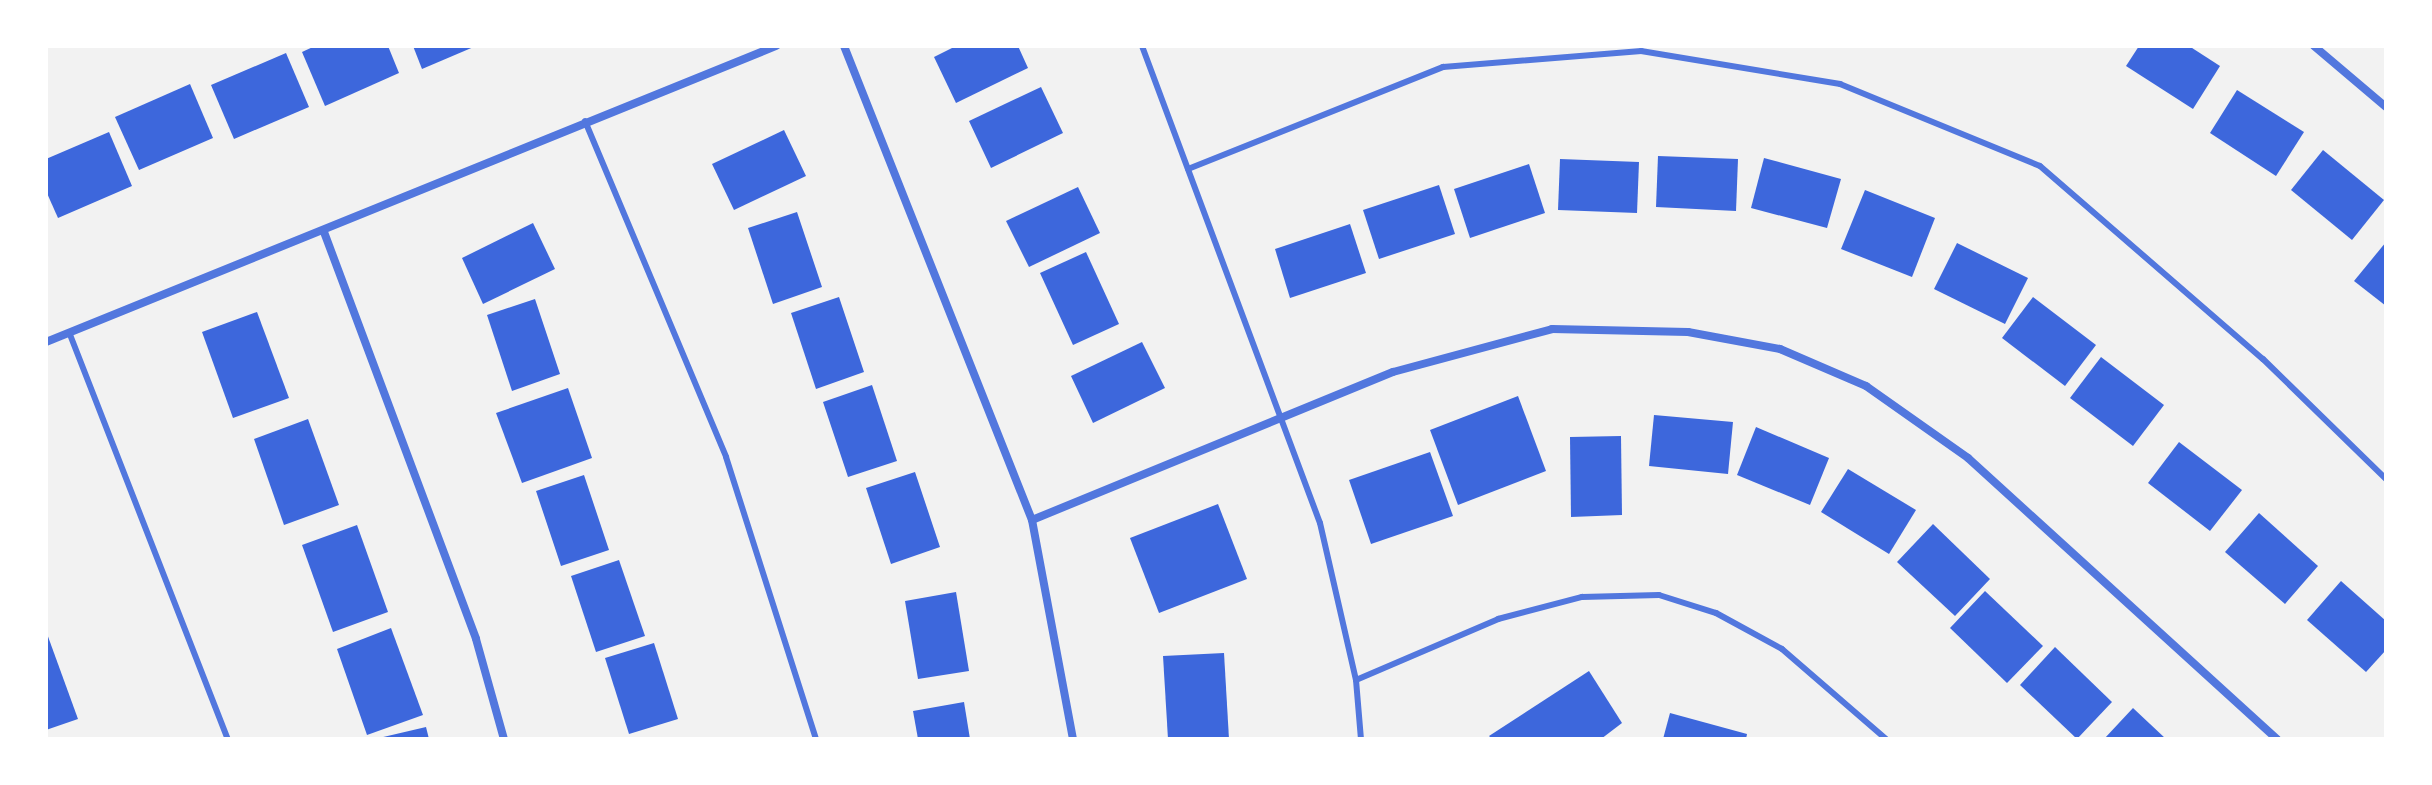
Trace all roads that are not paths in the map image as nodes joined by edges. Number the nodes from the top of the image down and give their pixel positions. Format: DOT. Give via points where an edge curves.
graph roads {
  1 [pos="776,46"];
  2 [pos="844,46"];
  3 [pos="1142,46"];
  4 [pos="2314,46"];
  5 [pos="2386,107"];
  6 [pos="585,121"];
  7 [pos="1188,169"];
  8 [pos="324,232"];
  9 [pos="69,332"];
  10 [pos="46,342"];
  11 [pos="1281,417"];
  12 [pos="2386,479"];
  13 [pos="1032,520"];
  14 [pos="1356,680"];
  15 [pos="228,739"];
  16 [pos="504,739"];
  17 [pos="816,739"];
  18 [pos="1073,739"];
  19 [pos="1361,739"];
  20 [pos="1886,739"];
  21 [pos="2277,739"];
  1 -- 6 [label="street"];
  2 -- 13 [label="street"];
  3 -- 7 [label="lane"];
  4 -- 5 [label="street"];
  6 -- 8 [label="street"];
  6 -- 17 [label="lane" via="726,457"];
  7 -- 11 [label="lane"];
  7 -- 12 [label="lane" via="1443,67 1641,51 1840,84 2040,166 2263,359"];
  8 -- 9 [label="street"];
  8 -- 16 [label="street" via="476,639"];
  9 -- 10 [label="street"];
  9 -- 15 [label="lane"];
  11 -- 13 [label="street"];
  11 -- 14 [label="lane" via="1320,523"];
  11 -- 21 [label="street" via="1393,372 1552,329 1688,332 1780,349 1866,386 1968,458"];
  13 -- 18 [label="street"];
  14 -- 19 [label="lane"];
  14 -- 20 [label="lane" via="1498,619 1582,597 1659,595 1716,613 1782,649"];
}
